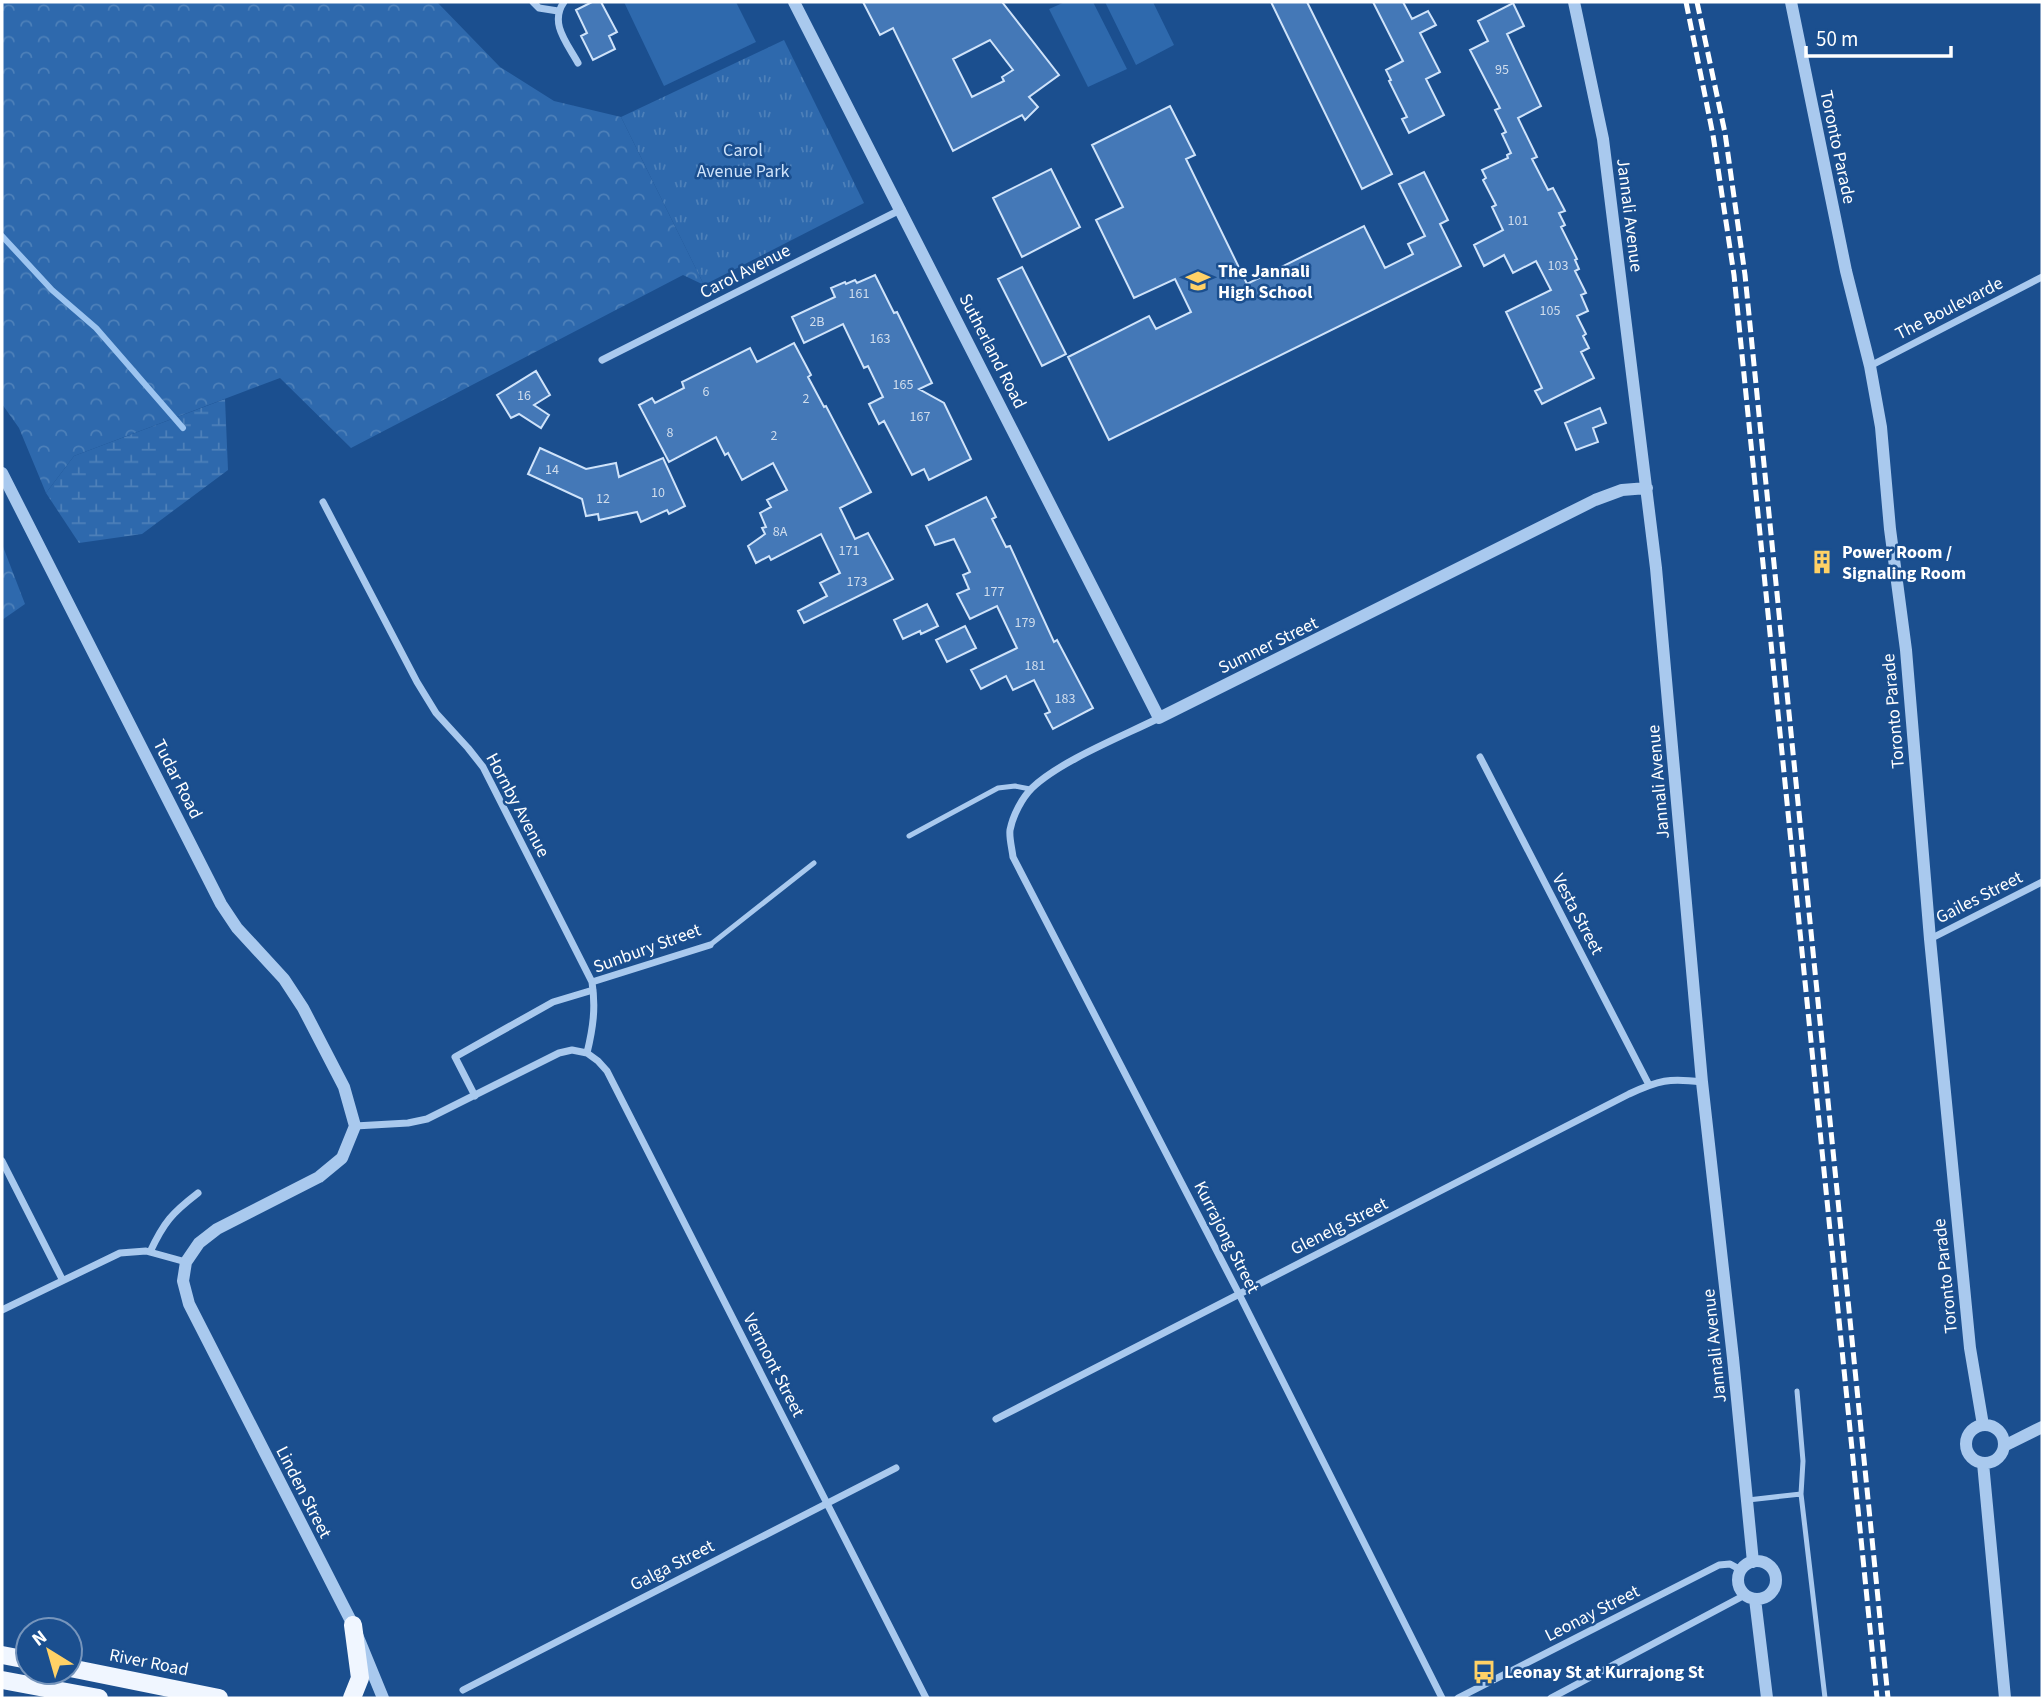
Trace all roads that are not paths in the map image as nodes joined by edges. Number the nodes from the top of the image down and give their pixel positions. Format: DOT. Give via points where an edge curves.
graph roads {
  1 [pos="533,2"];
  2 [pos="565,2"];
  3 [pos="794,2"];
  4 [pos="1574,2"];
  5 [pos="1791,2"];
  6 [pos="558,11"];
  7 [pos="578,63"];
  8 [pos="902,209"];
  9 [pos="2042,277"];
  10 [pos="603,360"];
  11 [pos="1870,366"];
  12 [pos="2,473"];
  13 [pos="1647,488"];
  14 [pos="323,502"];
  15 [pos="1159,718"];
  16 [pos="1480,757"];
  17 [pos="1030,789"];
  18 [pos="909,836"];
  19 [pos="814,863"];
  20 [pos="2042,882"];
  21 [pos="1930,939"];
  22 [pos="710,945"];
  23 [pos="593,986"];
  24 [pos="587,1053"];
  25 [pos="1702,1082"];
  26 [pos="1649,1085"];
  27 [pos="475,1096"];
  28 [pos="355,1126"];
  29 [pos="2,1161"];
  30 [pos="198,1193"];
  31 [pos="150,1252"];
  32 [pos="186,1262"];
  33 [pos="62,1279"];
  34 [pos="1239,1294"];
  35 [pos="2,1310"];
  36 [pos="1797,1391"];
  37 [pos="996,1419"];
  38 [pos="1983,1425"];
  39 [pos="2042,1427"];
  40 [pos="2004,1447"];
  41 [pos="1983,1463"];
  42 [pos="896,1468"];
  43 [pos="1801,1493"];
  44 [pos="1748,1500"];
  45 [pos="826,1504"];
  46 [pos="1753,1562"];
  47 [pos="1741,1570"];
  48 [pos="1750,1597"];
  49 [pos="353,1625"];
  50 [pos="84,1671"];
  51 [pos="2,1680"];
  52 [pos="463,1690"];
  53 [pos="99,1698"];
  54 [pos="219,1698"];
  55 [pos="352,1698"];
  56 [pos="383,1698"];
  57 [pos="926,1698"];
  58 [pos="1442,1698"];
  59 [pos="1458,1698"];
  60 [pos="1551,1698"];
  61 [pos="1767,1698"];
  62 [pos="1825,1698"];
  63 [pos="2005,1698"];
  1 -- 6 [label="street" via="539,8"];
  2 -- 6 [label="street"];
  3 -- 8 [label="street, Sutherland Road"];
  4 -- 13 [label="street, Jannali Avenue" via="1603,139"];
  5 -- 11 [label="street, Toronto Parade"];
  6 -- 7 [label="street" via="558,24"];
  8 -- 10 [label="street, Carol Avenue"];
  8 -- 15 [label="street, Sutherland Road"];
  9 -- 11 [label="street, The Boulevarde"];
  11 -- 21 [label="street, Toronto Parade" via="1906,650"];
  12 -- 28 [label="street, Tudar Road" via="221,904 303,1008 344,1087"];
  13 -- 15 [label="street, Sumner Street" via="1622,490 1594,500"];
  13 -- 25 [label="street, Jannali Avenue"];
  14 -- 23 [label="street, Hornby Avenue" via="417,682 436,713 483,767"];
  15 -- 17 [label="street, Sumner Street" via="1047,775"];
  16 -- 26 [label="street, Vesta Street"];
  17 -- 18 [label="lane" via="998,788"];
  17 -- 34 [label="street, Kurrajong Street" via="1010,832 1013,857"];
  19 -- 22 [label="lane, Sunbury Street"];
  20 -- 21 [label="street, Gailes Street"];
  21 -- 38 [label="street, Toronto Parade" via="1970,1348"];
  22 -- 23 [label="street, Sunbury Street"];
  23 -- 24 [label="street, Sunbury Street" via="594,1023"];
  23 -- 27 [label="street, Sunbury Street" via="553,1002 455,1057"];
  24 -- 27 [label="street" via="559,1053"];
  24 -- 45 [label="street, Vermont Street" via="607,1071"];
  25 -- 26 [label="street, Glenelg Street" via="1673,1079"];
  25 -- 44 [label="street, Jannali Avenue"];
  26 -- 34 [label="street, Glenelg Street"];
  27 -- 28 [label="street" via="427,1119"];
  28 -- 32 [label="street" via="342,1158 327,1171 217,1228"];
  29 -- 33 [label="street"];
  30 -- 31 [label="street" via="162,1226"];
  31 -- 32 [label="street"];
  31 -- 33 [label="street" via="120,1253"];
  32 -- 49 [label="street, Linden Street" via="183,1281 189,1304"];
  33 -- 35 [label="street"];
  34 -- 37 [label="street, Glenelg Street"];
  34 -- 58 [label="street, Kurrajong Street"];
  36 -- 43 [label="lane"];
  38 -- 40 [label="street" via="1998,1431"];
  38 -- 41 [label="street" via="1968,1435 1966,1448 1972,1458"];
  39 -- 40 [label="street"];
  40 -- 41 [label="street" via="1999,1457"];
  41 -- 63 [label="street"];
  42 -- 45 [label="street, Galga Street"];
  43 -- 44 [label="lane"];
  43 -- 62 [label="lane"];
  44 -- 46 [label="street, Jannali Avenue"];
  45 -- 52 [label="street, Galga Street"];
  45 -- 57 [label="street, Vermont Street"];
  46 -- 47 [label="street"];
  46 -- 48 [label="street" via="1765,1563 1776,1579 1768,1596"];
  47 -- 48 [label="street" via="1739,1586"];
  47 -- 59 [label="street, Leonay Street" via="1719,1565"];
  48 -- 60 [label="street"];
  48 -- 61 [label="street"];
  49 -- 55 [label="main road" via="360,1678"];
  49 -- 56 [label="street, Linden Street"];
  50 -- 54 [label="main road, River Road"];
  51 -- 53 [label="main road"];
}
